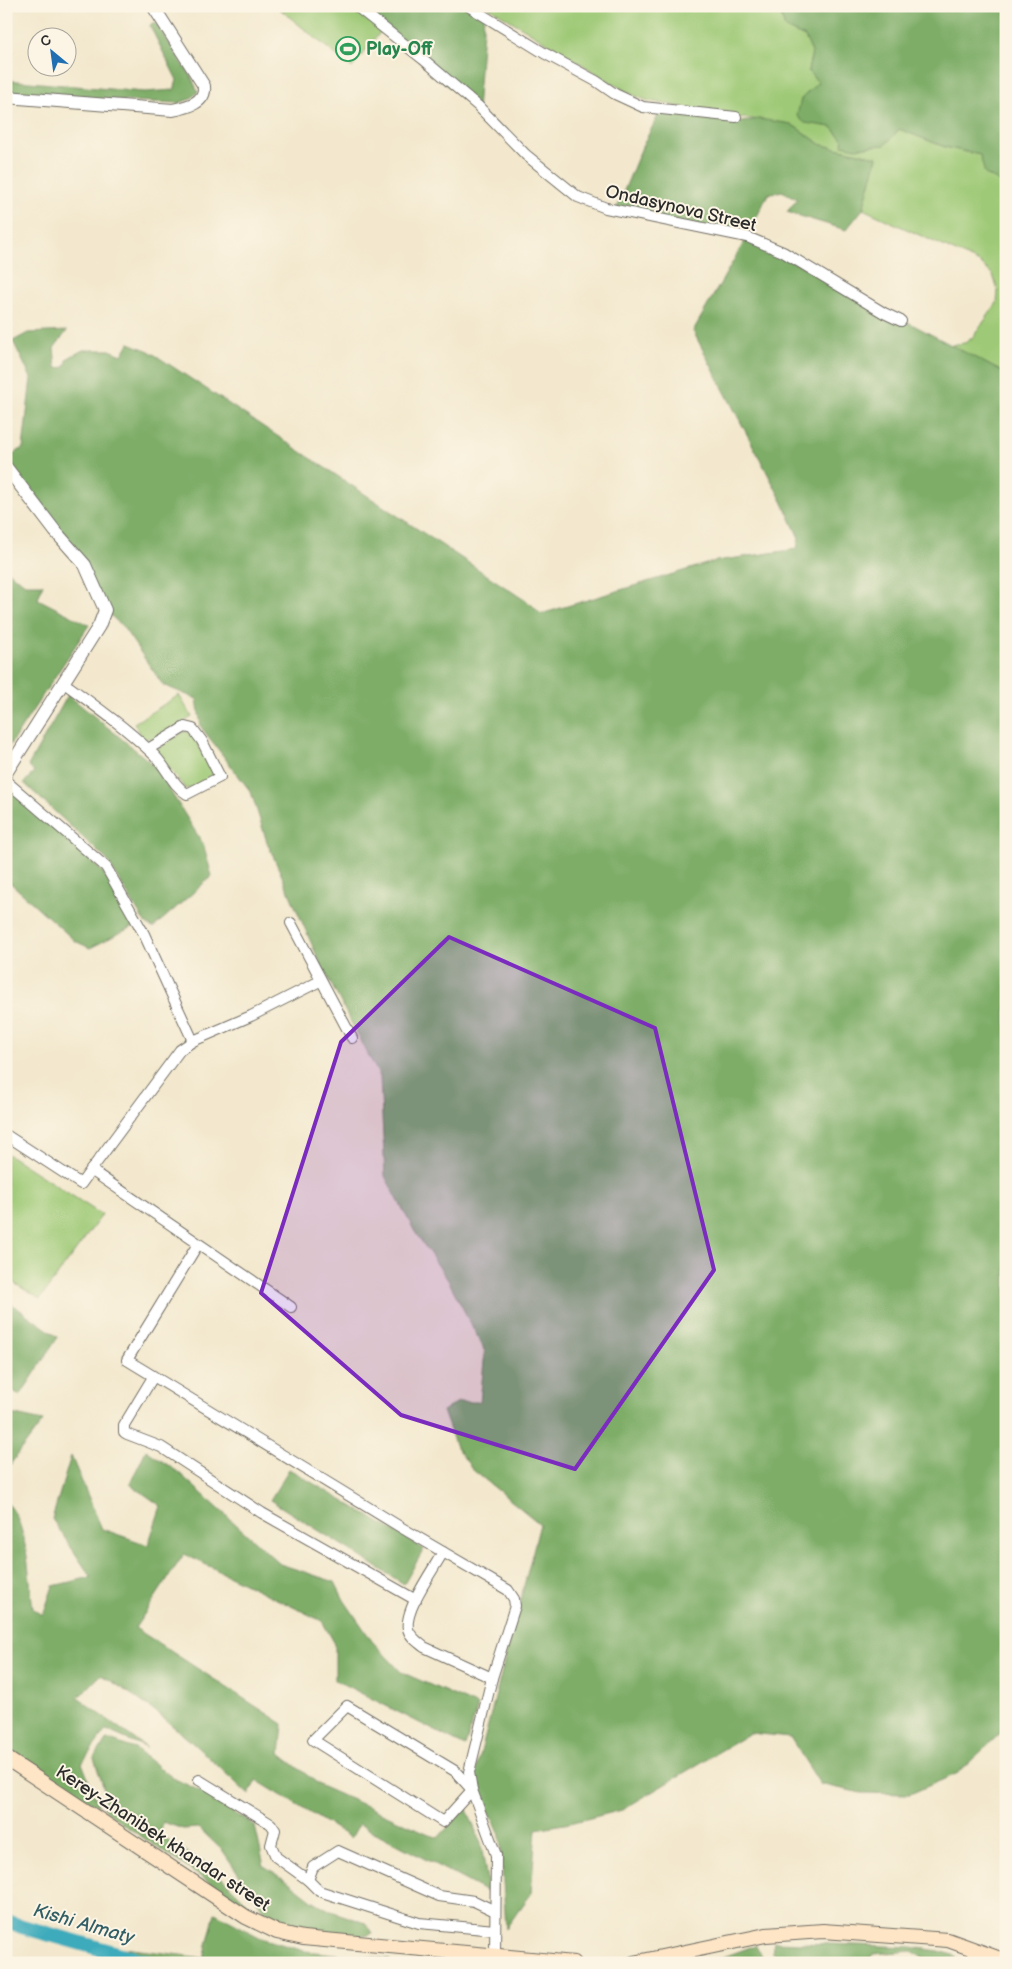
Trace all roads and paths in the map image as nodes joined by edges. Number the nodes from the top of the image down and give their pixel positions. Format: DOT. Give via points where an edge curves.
graph roads {
  1 [pos="153,6"];
  2 [pos="356,6"];
  3 [pos="468,6"];
  4 [pos="6,97"];
  5 [pos="736,118"];
  6 [pos="901,321"];
  7 [pos="6,466"];
  8 [pos="64,683"];
  9 [pos="148,749"];
  10 [pos="8,768"];
  11 [pos="6,781"];
  12 [pos="291,923"];
  13 [pos="320,981"];
  14 [pos="352,1038"];
  15 [pos="193,1041"];
  16 [pos="6,1135"];
  17 [pos="91,1170"];
  18 [pos="198,1244"];
  19 [pos="291,1307"];
  20 [pos="153,1377"];
  21 [pos="443,1552"];
  22 [pos="416,1600"];
  23 [pos="492,1678"];
  24 [pos="6,1758"];
  25 [pos="199,1780"];
  26 [pos="472,1790"];
  27 [pos="308,1880"];
  28 [pos="496,1911"];
  29 [pos="495,1930"];
  30 [pos="495,1955"];
  31 [pos="1006,1962"];
  32 [pos="574,1963"];
  33 [pos="633,1963"];
  1 -- 4 [label="street" via="204,86 201,100 173,110"];
  2 -- 6 [label="street, Ondasynova Street" via="478,106 526,155 578,197 606,208 747,237 783,252"];
  3 -- 5 [label="street" via="615,94 643,107"];
  7 -- 8 [label="street" via="85,565 105,610 99,626"];
  8 -- 9 [label="street"];
  8 -- 10 [label="street"];
  9 -- 9 [label="street" via="180,790 187,794 220,777 193,729 185,728"];
  11 -- 15 [label="street" via="106,867 144,934"];
  12 -- 13 [label="street"];
  13 -- 14 [label="street"];
  13 -- 15 [label="street"];
  15 -- 17 [label="street" via="180,1050"];
  16 -- 17 [label="street" via="81,1184"];
  17 -- 18 [label="street"];
  18 -- 19 [label="street"];
  18 -- 20 [label="street" via="127,1360"];
  20 -- 21 [label="street"];
  20 -- 22 [label="street" via="124,1425 124,1432 161,1447 262,1513"];
  21 -- 22 [label="street"];
  21 -- 23 [label="street" via="508,1590 514,1599 511,1624"];
  22 -- 23 [label="street" via="408,1615 408,1630 414,1639"];
  23 -- 26 [label="street" via="468,1772"];
  24 -- 30 [label="main road, Kerey-Zhanibek khandar street" via="246,1917 277,1932 328,1941"];
  25 -- 27 [label="street" via="272,1824 275,1830 271,1845 276,1857"];
  26 -- 26 [label="street" via="455,1771 348,1706 313,1740 443,1822"];
  26 -- 28 [label="street" via="496,1855"];
  27 -- 28 [label="street" via="313,1867 338,1852 440,1896 474,1901"];
  27 -- 29 [label="street" via="319,1891 419,1923"];
  28 -- 29 [label="street"];
  29 -- 30 [label="street"];
  30 -- 32 [label="main road, Kerey-Zhanibek khandar street"];
  31 -- 33 [label="main road" via="948,1940 823,1931 766,1935"];
}
